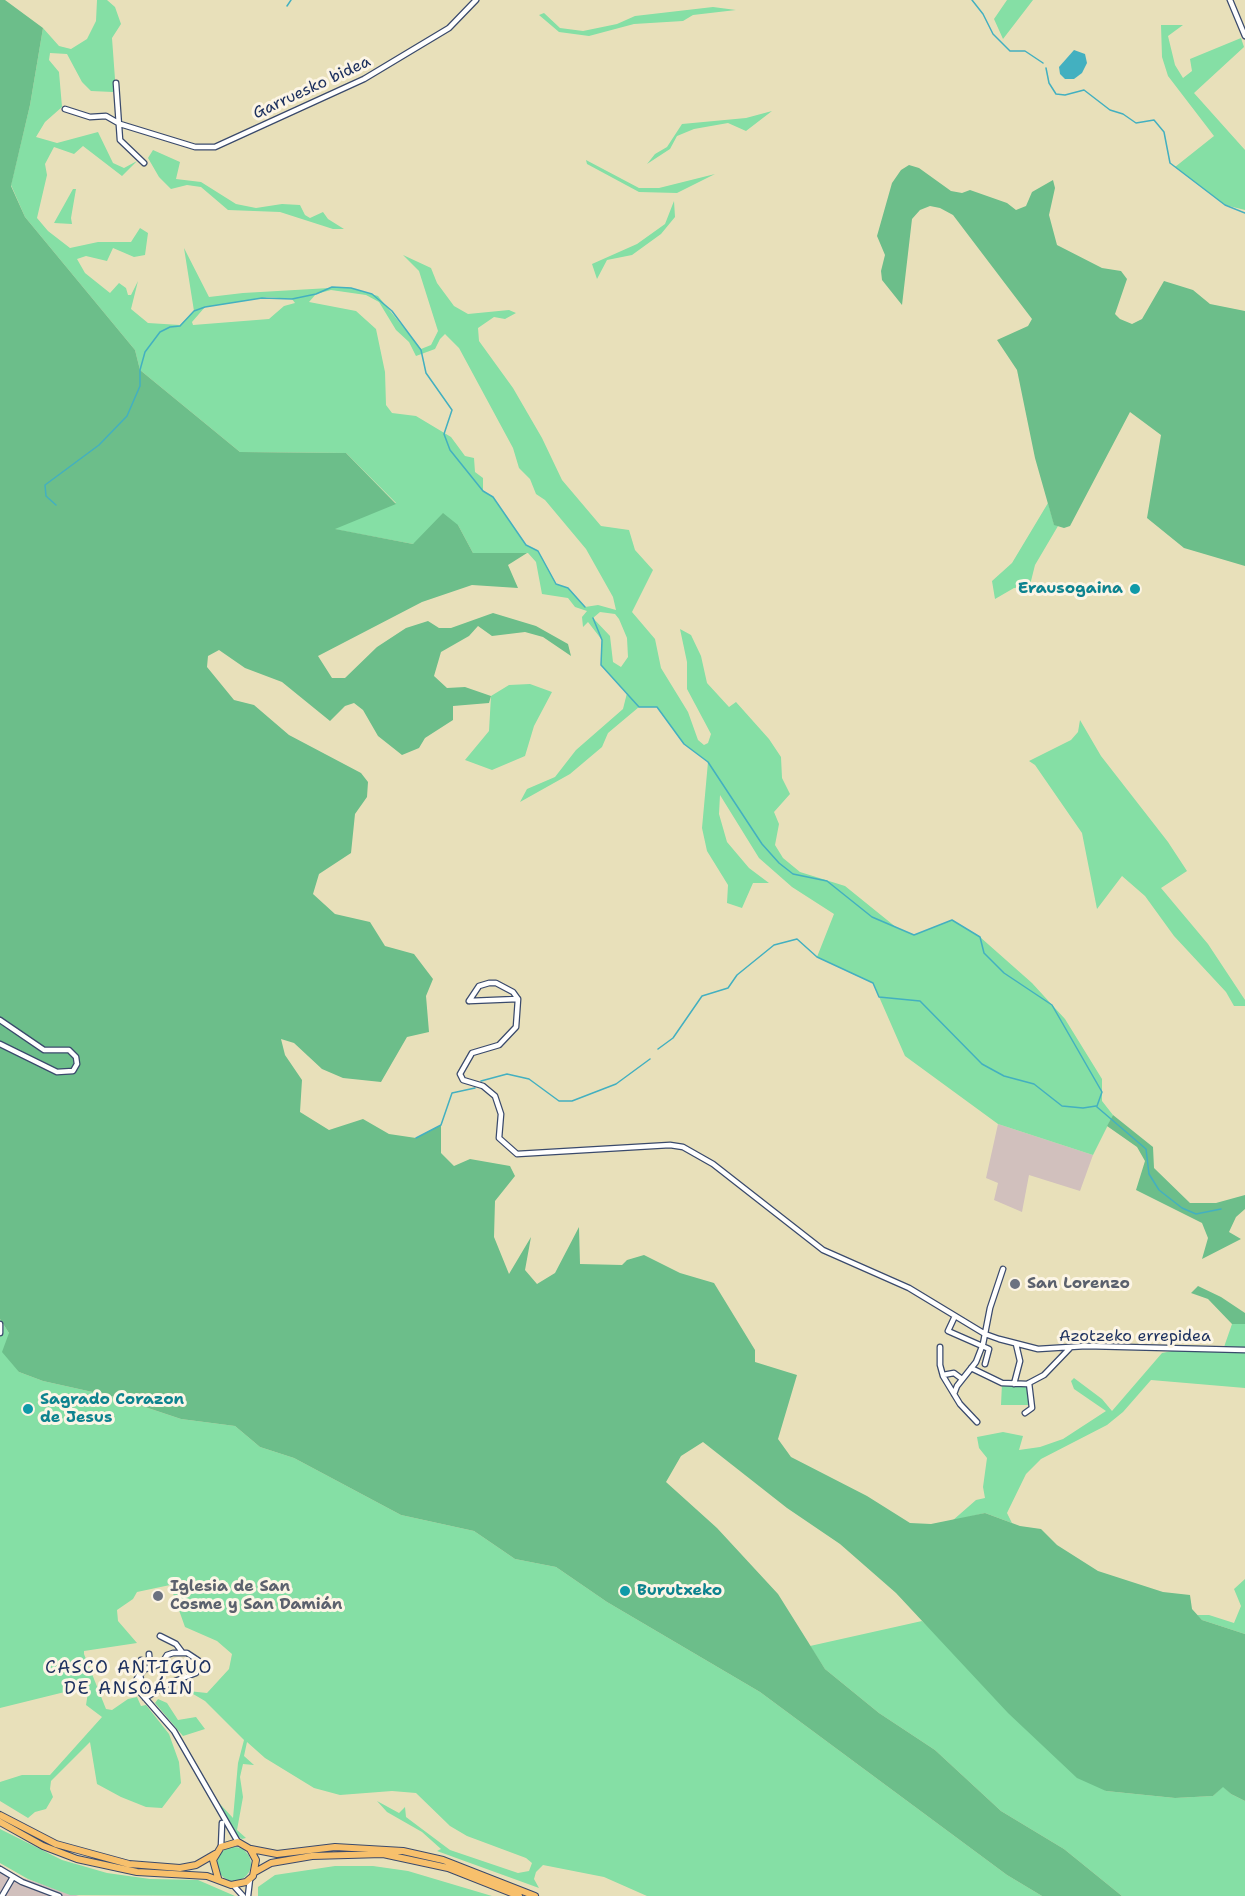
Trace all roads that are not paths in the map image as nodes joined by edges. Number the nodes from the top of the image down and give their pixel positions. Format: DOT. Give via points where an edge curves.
graph roads {
  1 [pos="476,0"];
  2 [pos="1230,0"];
  3 [pos="1245,36"];
  4 [pos="116,83"];
  5 [pos="65,109"];
  6 [pos="120,124"];
  7 [pos="144,163"];
  8 [pos="518,999"];
  9 [pos="0,1020"];
  10 [pos="0,1044"];
  11 [pos="1003,1269"];
  12 [pos="955,1316"];
  13 [pos="0,1324"];
  14 [pos="0,1333"];
  15 [pos="985,1334"];
  16 [pos="1016,1343"];
  17 [pos="983,1344"];
  18 [pos="940,1347"];
  19 [pos="1070,1348"];
  20 [pos="1245,1350"];
  21 [pos="985,1364"];
  22 [pos="971,1368"];
  23 [pos="943,1375"];
  24 [pos="962,1379"];
  25 [pos="1029,1383"];
  26 [pos="1014,1384"];
  27 [pos="954,1394"];
  28 [pos="1025,1413"];
  29 [pos="977,1422"];
  30 [pos="160,1636"];
  31 [pos="182,1652"];
  32 [pos="148,1654"];
  33 [pos="141,1660"];
  34 [pos="182,1666"];
  35 [pos="150,1668"];
  36 [pos="141,1672"];
  37 [pos="184,1677"];
  38 [pos="146,1698"];
  39 [pos="218,1808"];
  40 [pos="0,1815"];
  41 [pos="0,1822"];
  42 [pos="238,1842"];
  43 [pos="221,1847"];
  44 [pos="250,1849"];
  45 [pos="215,1854"];
  46 [pos="2,1870"];
  47 [pos="255,1872"];
  48 [pos="13,1876"];
  49 [pos="0,1878"];
  50 [pos="218,1878"];
  51 [pos="250,1879"];
  52 [pos="234,1886"];
  53 [pos="35,1887"];
  54 [pos="2,1896"];
  55 [pos="34,1896"];
  56 [pos="59,1896"];
  57 [pos="243,1896"];
  58 [pos="248,1896"];
  59 [pos="519,1896"];
  60 [pos="535,1896"];
  1 -- 6 [label="street, Garruesko bidea" via="449,28 364,79 216,147 195,147"];
  2 -- 3 [label="street"];
  4 -- 6 [label="street"];
  5 -- 6 [label="street, Garruesko bidea" via="90,117 105,116"];
  6 -- 7 [label="street" via="123,145"];
  8 -- 8 [label="street" via="513,992 489,983 479,986 469,1001"];
  8 -- 12 [label="street, Azotzeko errepidea" via="516,1028 499,1045 472,1053 460,1074 463,1080 483,1086 495,1096 501,1114 499,1138 517,1154 683,1147 713,1164 823,1250 909,1288"];
  9 -- 10 [label="street" via="44,1050 69,1050 77,1064 73,1071 57,1072"];
  11 -- 15 [label="street"];
  12 -- 15 [label="street, Azotzeko errepidea"];
  12 -- 17 [label="street" via="948,1331"];
  13 -- 14 [label="street"];
  15 -- 16 [label="street, Azotzeko errepidea"];
  15 -- 17 [label="street"];
  16 -- 19 [label="street, Azotzeko errepidea" via="1046,1350"];
  16 -- 26 [label="street" via="1020,1361"];
  17 -- 21 [label="street" via="989,1349"];
  17 -- 22 [label="street"];
  18 -- 23 [label="street"];
  19 -- 20 [label="street, Azotzeko errepidea"];
  19 -- 25 [label="street" via="1044,1375"];
  22 -- 24 [label="street"];
  22 -- 26 [label="street" via="1002,1383"];
  23 -- 24 [label="street" via="954,1373"];
  23 -- 27 [label="street"];
  24 -- 27 [label="street"];
  25 -- 26 [label="street"];
  25 -- 28 [label="street" via="1032,1408"];
  27 -- 29 [label="street"];
  30 -- 31 [label="street"];
  31 -- 35 [label="street" via="167,1655 162,1663"];
  31 -- 37 [label="street" via="199,1660 196,1673"];
  32 -- 35 [label="street"];
  33 -- 36 [label="street"];
  34 -- 37 [label="street"];
  35 -- 36 [label="street"];
  36 -- 38 [label="street"];
  37 -- 38 [label="street"];
  38 -- 39 [label="street" via="174,1731"];
  39 -- 42 [label="street"];
  39 -- 43 [label="street" via="223,1826"];
  40 -- 45 [label="highway" via="56,1844 129,1864 180,1868 196,1865"];
  41 -- 50 [label="highway" via="43,1846 107,1867"];
  42 -- 43 [label="highway"];
  42 -- 44 [label="highway"];
  43 -- 45 [label="highway"];
  44 -- 47 [label="highway" via="256,1860"];
  44 -- 60 [label="highway" via="277,1854 335,1847 403,1851 452,1863"];
  45 -- 50 [label="highway" via="213,1866"];
  46 -- 48 [label="street"];
  46 -- 49 [label="street"];
  47 -- 51 [label="highway"];
  47 -- 59 [label="highway" via="271,1863 312,1856 383,1854 448,1868"];
  48 -- 53 [label="street"];
  48 -- 54 [label="street"];
  50 -- 52 [label="highway"];
  51 -- 52 [label="highway"];
  51 -- 58 [label="street"];
  52 -- 57 [label="street"];
  53 -- 55 [label="street"];
  53 -- 56 [label="street"];
}
